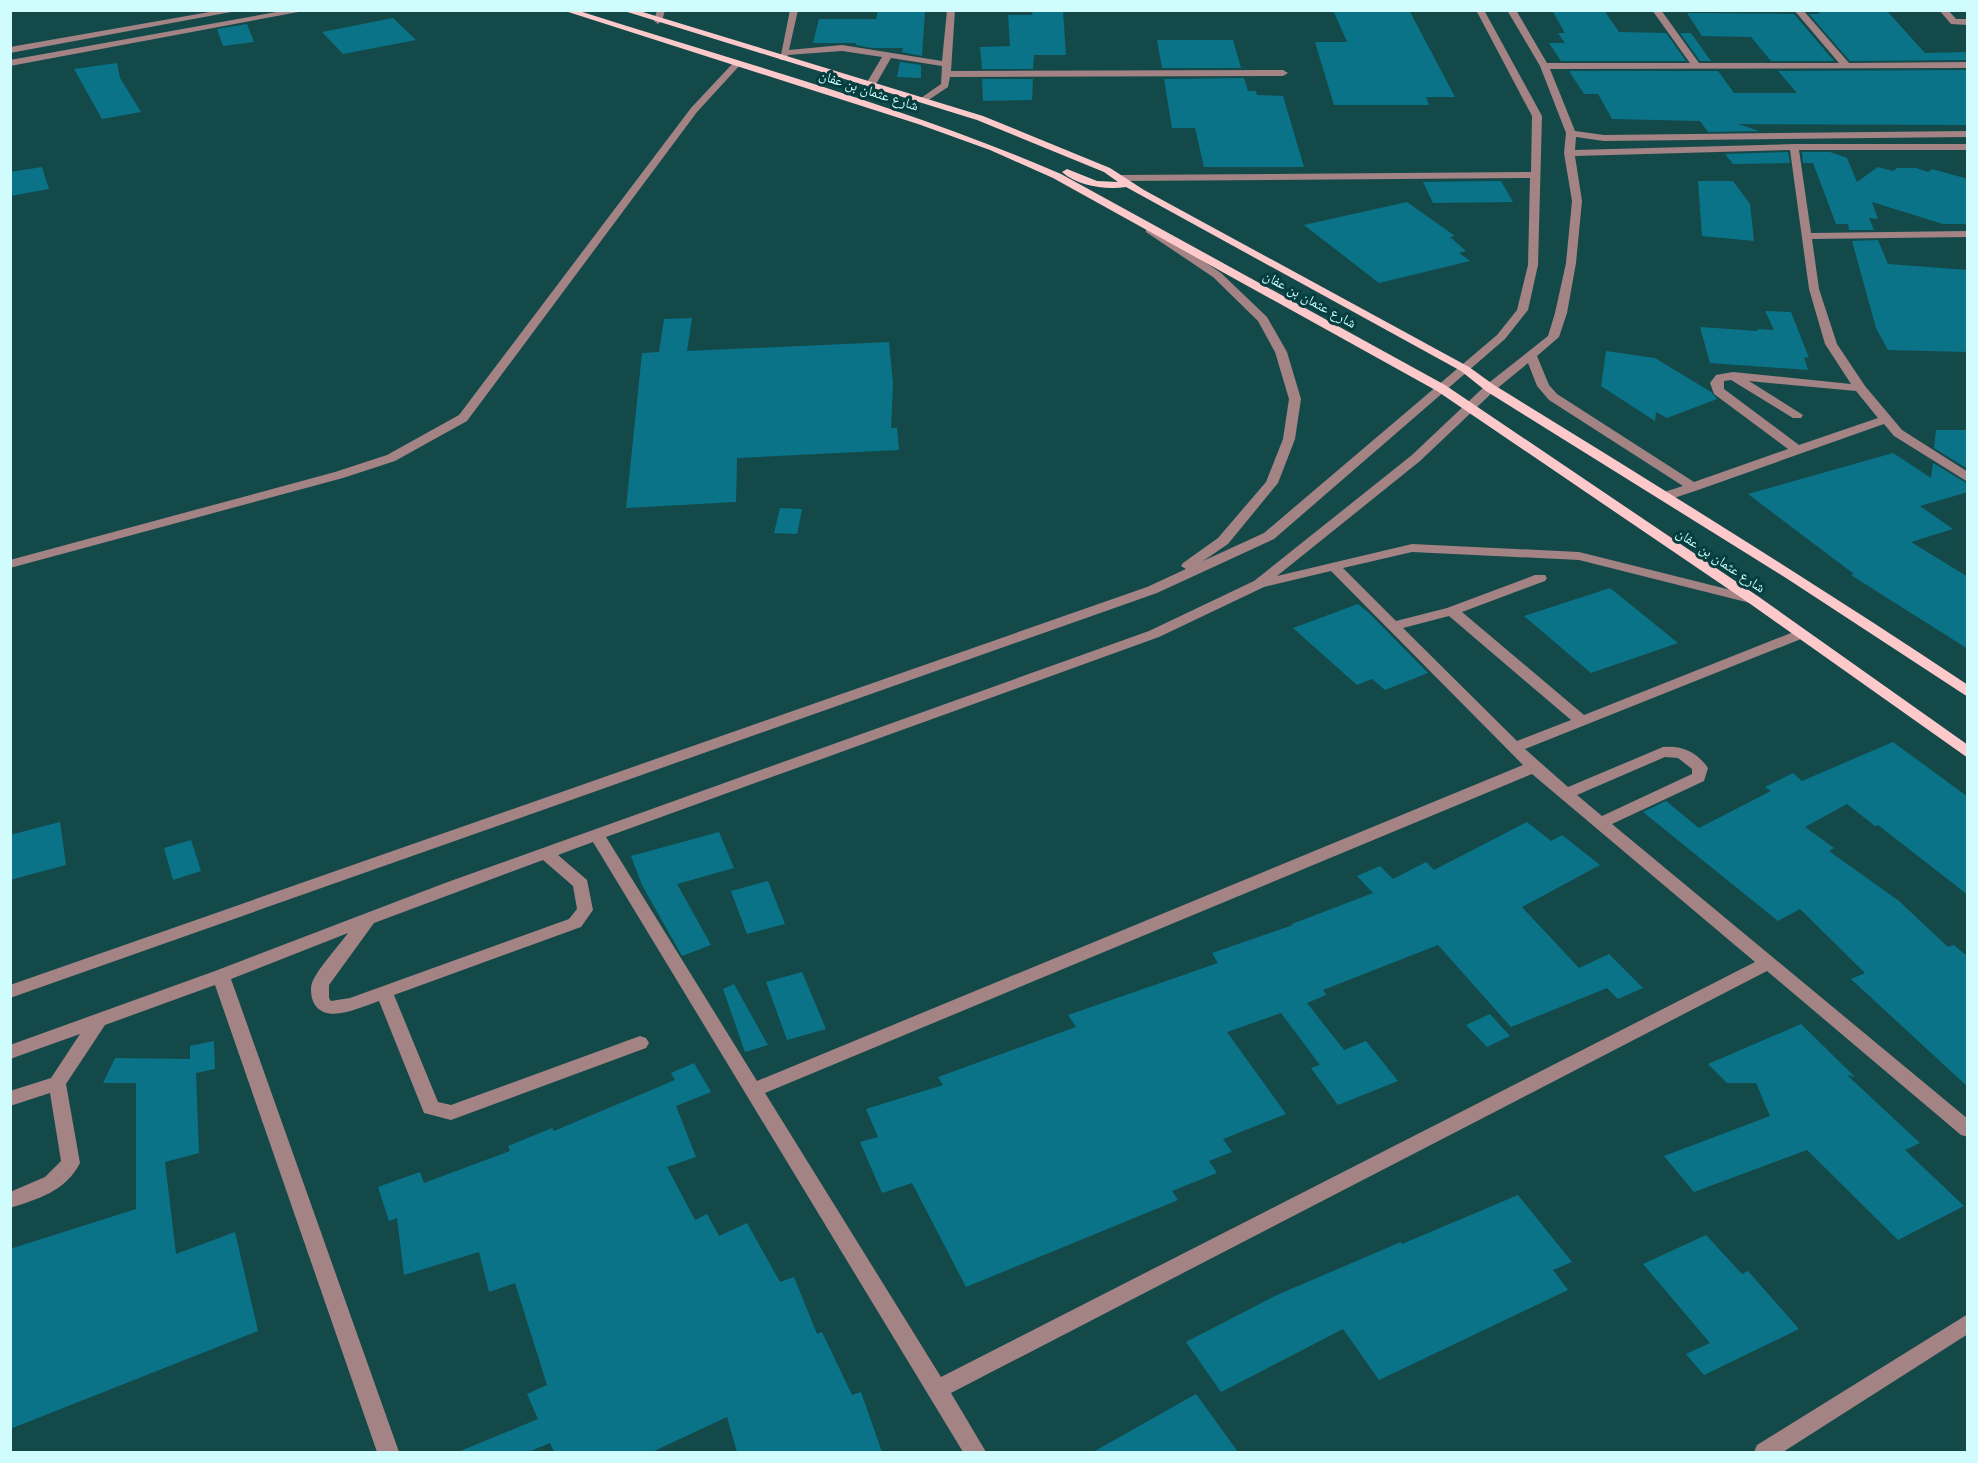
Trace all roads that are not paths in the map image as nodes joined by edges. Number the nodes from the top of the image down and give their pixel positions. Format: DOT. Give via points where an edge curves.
graph roads {
  1 [pos="238,10"];
  2 [pos="305,10"];
  3 [pos="566,10"];
  4 [pos="625,10"];
  5 [pos="794,10"];
  6 [pos="951,10"];
  7 [pos="1480,10"];
  8 [pos="1511,10"];
  9 [pos="1656,10"];
  10 [pos="1798,10"];
  11 [pos="1943,10"];
  12 [pos="659,16"];
  13 [pos="1968,22"];
  14 [pos="10,50"];
  15 [pos="783,55"];
  16 [pos="888,55"];
  17 [pos="10,63"];
  18 [pos="737,64"];
  19 [pos="947,64"];
  20 [pos="1846,65"];
  21 [pos="1968,65"];
  22 [pos="1544,66"];
  23 [pos="1697,66"];
  24 [pos="1283,73"];
  25 [pos="946,74"];
  26 [pos="871,84"];
  27 [pos="924,100"];
  28 [pos="948,132"];
  29 [pos="1571,133"];
  30 [pos="1968,134"];
  31 [pos="1794,147"];
  32 [pos="1968,147"];
  33 [pos="1569,153"];
  34 [pos="1535,175"];
  35 [pos="1123,181"];
  36 [pos="1135,220"];
  37 [pos="1968,234"];
  38 [pos="1806,236"];
  39 [pos="1531,355"];
  40 [pos="1464,369"];
  41 [pos="1733,376"];
  42 [pos="1441,388"];
  43 [pos="1490,388"];
  44 [pos="1860,388"];
  45 [pos="1470,408"];
  46 [pos="1797,415"];
  47 [pos="1886,419"];
  48 [pos="1797,450"];
  49 [pos="1968,478"];
  50 [pos="1693,487"];
  51 [pos="1666,496"];
  52 [pos="10,564"];
  53 [pos="1334,567"];
  54 [pos="1540,578"];
  55 [pos="1259,584"];
  56 [pos="1152,590"];
  57 [pos="1754,600"];
  58 [pos="1452,611"];
  59 [pos="1393,626"];
  60 [pos="1801,634"];
  61 [pos="1968,692"];
  62 [pos="1583,722"];
  63 [pos="1513,748"];
  64 [pos="1968,753"];
  65 [pos="1534,767"];
  66 [pos="1565,794"];
  67 [pos="1600,823"];
  68 [pos="597,835"];
  69 [pos="546,853"];
  70 [pos="368,920"];
  71 [pos="1768,963"];
  72 [pos="221,976"];
  73 [pos="10,992"];
  74 [pos="384,992"];
  75 [pos="99,1021"];
  76 [pos="640,1043"];
  77 [pos="10,1052"];
  78 [pos="57,1083"];
  79 [pos="753,1090"];
  80 [pos="10,1099"];
  81 [pos="1968,1130"];
  82 [pos="10,1200"];
  83 [pos="1968,1323"];
  84 [pos="937,1390"];
  85 [pos="388,1452"];
  86 [pos="975,1452"];
  87 [pos="1765,1452"];
  1 -- 14 [label="street"];
  2 -- 17 [label="street"];
  3 -- 18 [label="main road, شارع عثمان بن عفان"];
  4 -- 12 [label="main road, شارع عثمان بن عفان"];
  5 -- 15 [label="street"];
  6 -- 19 [label="street"];
  7 -- 34 [label="street" via="1537,116"];
  8 -- 22 [label="street"];
  9 -- 23 [label="street"];
  10 -- 20 [label="street"];
  11 -- 13 [label="street" via="1954,22"];
  12 -- 15 [label="main road, شارع عثمان بن عفان"];
  15 -- 16 [label="street" via="833,48"];
  15 -- 26 [label="main road, شارع عثمان بن عفان"];
  16 -- 19 [label="street"];
  16 -- 26 [label="street"];
  18 -- 28 [label="main road, شارع عثمان بن عفان"];
  18 -- 52 [label="street" via="694,110 463,418 391,458 339,475"];
  19 -- 25 [label="street"];
  20 -- 21 [label="street"];
  20 -- 23 [label="street"];
  22 -- 23 [label="street"];
  22 -- 29 [label="street"];
  24 -- 25 [label="street"];
  25 -- 27 [label="street" via="945,85"];
  26 -- 27 [label="main road, شارع عثمان بن عفان"];
  27 -- 35 [label="main road, شارع عثمان بن عفان" via="1042,141"];
  28 -- 35 [label="main road" via="1009,145 1096,185 1110,187"];
  28 -- 36 [label="main road, شارع عثمان بن عفان" via="1058,176"];
  29 -- 30 [label="street" via="1604,138"];
  29 -- 33 [label="street"];
  31 -- 32 [label="street"];
  31 -- 33 [label="street"];
  31 -- 38 [label="street"];
  33 -- 39 [label="street" via="1577,201 1571,263 1553,337"];
  34 -- 35 [label="street"];
  34 -- 40 [label="street" via="1533,265 1522,310 1501,337"];
  35 -- 40 [label="main road, شارع عثمان بن عفان"];
  36 -- 42 [label="main road, شارع عثمان بن عفان"];
  36 -- 56 [label="street" via="1217,275 1263,319 1281,352 1295,399 1289,439 1272,483 1223,541"];
  37 -- 38 [label="street"];
  38 -- 44 [label="street" via="1814,289 1832,344"];
  39 -- 43 [label="street"];
  39 -- 50 [label="street" via="1543,386 1552,397"];
  40 -- 42 [label="street"];
  40 -- 43 [label="main road, شارع عثمان بن عفان"];
  41 -- 44 [label="street"];
  41 -- 46 [label="street"];
  41 -- 48 [label="street" via="1720,378 1716,383 1718,391"];
  42 -- 45 [label="main road, شارع عثمان بن عفان"];
  42 -- 56 [label="street" via="1269,536"];
  43 -- 45 [label="street"];
  43 -- 51 [label="main road, شارع عثمان بن عفان"];
  44 -- 47 [label="street"];
  45 -- 55 [label="street" via="1416,458"];
  45 -- 57 [label="main road, شارع عثمان بن عفان"];
  47 -- 48 [label="street"];
  47 -- 49 [label="street" via="1898,433"];
  48 -- 50 [label="street"];
  50 -- 51 [label="street"];
  51 -- 61 [label="main road, شارع عثمان بن عفان"];
  53 -- 55 [label="street"];
  53 -- 57 [label="street" via="1412,548 1579,556"];
  53 -- 59 [label="street"];
  54 -- 58 [label="street"];
  55 -- 68 [label="street" via="1154,634"];
  56 -- 73 [label="street"];
  57 -- 60 [label="main road, شارع عثمان بن عفان"];
  58 -- 59 [label="street"];
  58 -- 62 [label="street"];
  59 -- 63 [label="street"];
  60 -- 62 [label="street"];
  60 -- 64 [label="main road, شارع عثمان بن عفان"];
  62 -- 63 [label="street"];
  63 -- 65 [label="street"];
  65 -- 66 [label="street"];
  65 -- 79 [label="street"];
  66 -- 67 [label="street"];
  66 -- 67 [label="street" via="1663,752 1677,751 1691,757 1700,768 1699,777"];
  67 -- 71 [label="street"];
  68 -- 69 [label="street"];
  68 -- 79 [label="street"];
  69 -- 70 [label="street"];
  69 -- 74 [label="street" via="581,884 585,910 575,923"];
  70 -- 72 [label="street"];
  70 -- 74 [label="street" via="320,984 320,999 327,1008"];
  71 -- 81 [label="street"];
  71 -- 84 [label="street"];
  72 -- 75 [label="street"];
  72 -- 85 [label="street"];
  74 -- 76 [label="street" via="432,1108 451,1113"];
  75 -- 77 [label="street"];
  75 -- 78 [label="street"];
  78 -- 80 [label="street"];
  78 -- 82 [label="street" via="71,1162 62,1177 45,1188"];
  79 -- 84 [label="street"];
  83 -- 87 [label="street"];
  84 -- 86 [label="street"];
}
